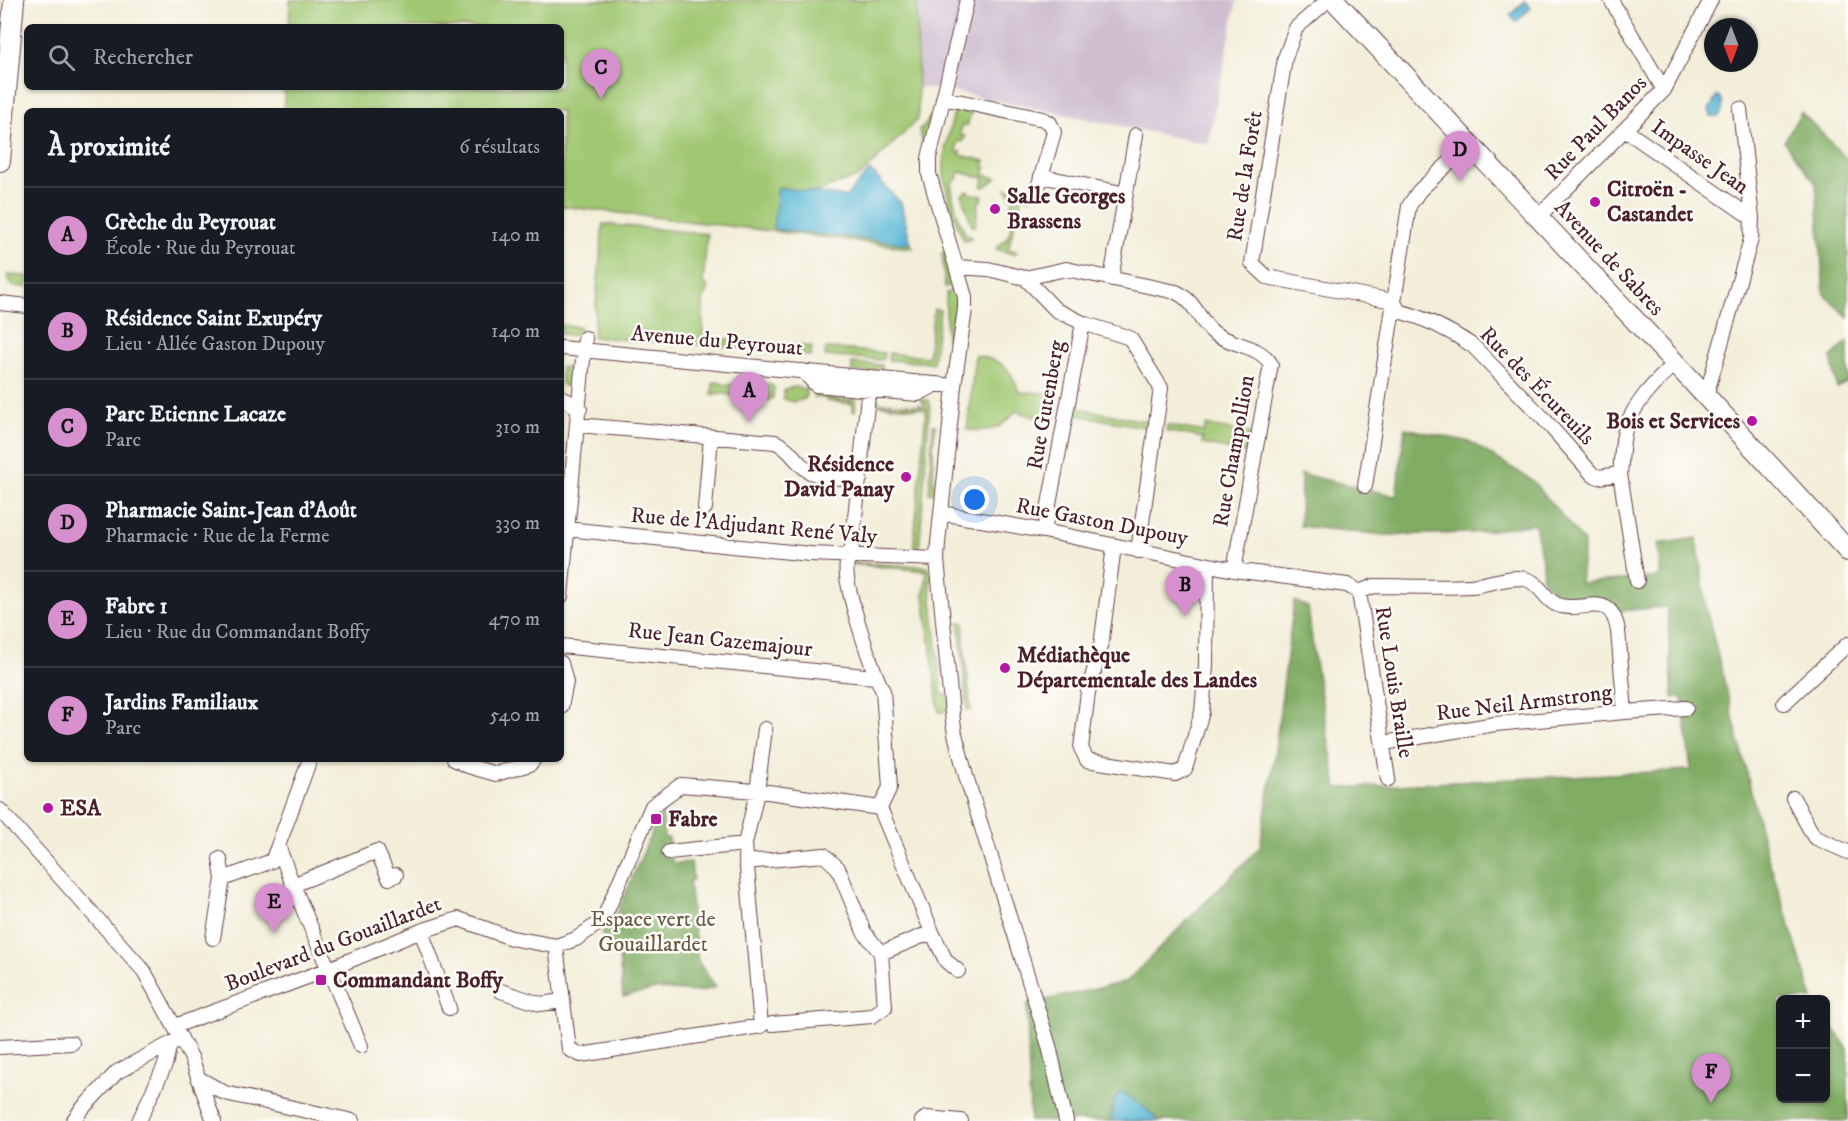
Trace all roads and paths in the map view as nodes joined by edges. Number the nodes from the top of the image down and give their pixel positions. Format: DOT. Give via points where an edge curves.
graph roads {
  1 [pos="14,0"];
  2 [pos="967,0"];
  3 [pos="1328,0"];
  4 [pos="1334,0"];
  5 [pos="1611,0"];
  6 [pos="1711,0"];
  7 [pos="1664,90"];
  8 [pos="944,98"];
  9 [pos="1740,109"];
  10 [pos="1625,130"];
  11 [pos="1136,135"];
  12 [pos="1469,144"];
  13 [pos="0,155"];
  14 [pos="0,161"];
  15 [pos="1126,194"];
  16 [pos="1538,217"];
  17 [pos="1752,218"];
  18 [pos="957,267"];
  19 [pos="1024,278"];
  20 [pos="1111,279"];
  21 [pos="1394,301"];
  22 [pos="0,303"];
  23 [pos="24,306"];
  24 [pos="1083,323"];
  25 [pos="585,344"];
  26 [pos="564,348"];
  27 [pos="1675,364"];
  28 [pos="869,383"];
  29 [pos="954,386"];
  30 [pos="1706,396"];
  31 [pos="564,399"];
  32 [pos="580,409"];
  33 [pos="578,425"];
  34 [pos="706,437"];
  35 [pos="1620,474"];
  36 [pos="860,479"];
  37 [pos="1365,486"];
  38 [pos="705,508"];
  39 [pos="941,513"];
  40 [pos="1044,531"];
  41 [pos="565,538"];
  42 [pos="1114,546"];
  43 [pos="1138,551"];
  44 [pos="1848,551"];
  45 [pos="852,555"];
  46 [pos="937,559"];
  47 [pos="1207,565"];
  48 [pos="1234,570"];
  49 [pos="1637,581"];
  50 [pos="1359,592"];
  51 [pos="1848,644"];
  52 [pos="564,646"];
  53 [pos="564,674"];
  54 [pos="875,677"];
  55 [pos="564,692"];
  56 [pos="1784,703"];
  57 [pos="1686,708"];
  58 [pos="1625,712"];
  59 [pos="765,729"];
  60 [pos="1383,743"];
  61 [pos="309,762"];
  62 [pos="460,762"];
  63 [pos="532,762"];
  64 [pos="1388,779"];
  65 [pos="757,792"];
  66 [pos="1793,798"];
  67 [pos="880,808"];
  68 [pos="0,810"];
  69 [pos="745,844"];
  70 [pos="278,846"];
  71 [pos="669,852"];
  72 [pos="1848,852"];
  73 [pos="220,859"];
  74 [pos="746,862"];
  75 [pos="396,875"];
  76 [pos="223,879"];
  77 [pos="293,885"];
  78 [pos="421,931"];
  79 [pos="932,933"];
  80 [pos="213,938"];
  81 [pos="556,945"];
  82 [pos="881,953"];
  83 [pos="329,969"];
  84 [pos="958,971"];
  85 [pos="501,991"];
  86 [pos="563,1001"];
  87 [pos="449,1008"];
  88 [pos="772,1024"];
  89 [pos="176,1036"];
  90 [pos="72,1043"];
  91 [pos="361,1046"];
  92 [pos="0,1047"];
  93 [pos="198,1078"];
  94 [pos="74,1121"];
  95 [pos="138,1121"];
  96 [pos="214,1121"];
  97 [pos="353,1121"];
  98 [pos="922,1121"];
  99 [pos="962,1121"];
  100 [pos="1066,1121"];
  1 -- 13 [label="main road"];
  2 -- 8 [label="street"];
  3 -- 21 [label="street, Rue de la Forêt" via="1296,28 1285,58 1252,263 1267,277"];
  4 -- 12 [label="main road, Avenue de Sabres"];
  5 -- 7 [label="street"];
  6 -- 7 [label="street, Rue Paul Banos"];
  7 -- 10 [label="street, Rue Paul Banos"];
  8 -- 15 [label="street" via="1050,123 1054,132 1039,182"];
  8 -- 18 [label="street" via="929,158 929,174"];
  9 -- 17 [label="street"];
  10 -- 16 [label="street, Rue Paul Banos"];
  10 -- 17 [label="street, Impasse Jean"];
  11 -- 15 [label="street"];
  12 -- 16 [label="main road, Avenue de Sabres"];
  12 -- 21 [label="street" via="1410,202"];
  13 -- 14 [label="main road"];
  15 -- 20 [label="street"];
  16 -- 27 [label="main road, Avenue de Sabres"];
  17 -- 30 [label="street" via="1751,239"];
  18 -- 19 [label="street, Rue Champollion" via="988,269"];
  18 -- 29 [label="street" via="965,309"];
  19 -- 20 [label="street, Rue Champollion" via="1066,269"];
  19 -- 24 [label="street" via="1056,310"];
  20 -- 48 [label="street, Rue Champollion" via="1187,297 1211,331 1257,350 1271,364"];
  21 -- 35 [label="street, Rue des Écureuils" via="1399,311 1473,346 1593,475"];
  21 -- 37 [label="street"];
  22 -- 23 [label="street"];
  24 -- 40 [label="street, Rue Gutenberg"];
  24 -- 43 [label="street" via="1130,338 1161,388"];
  25 -- 26 [label="street, Avenue du Peyrouat"];
  25 -- 28 [label="street, Avenue du Peyrouat" via="803,370"];
  25 -- 32 [label="street"];
  27 -- 30 [label="main road, Avenue de Sabres"];
  27 -- 35 [label="street, Rue des Écureuils" via="1640,401 1626,428"];
  28 -- 29 [label="street, Avenue du Peyrouat"];
  28 -- 36 [label="street"];
  29 -- 39 [label="street"];
  30 -- 44 [label="main road, Avenue de Sabres"];
  31 -- 32 [label="street"];
  32 -- 33 [label="street"];
  33 -- 34 [label="street"];
  33 -- 41 [label="street"];
  34 -- 36 [label="street" via="775,441 815,475"];
  34 -- 38 [label="street"];
  35 -- 49 [label="street, Rue des Écureuils"];
  36 -- 45 [label="street"];
  39 -- 40 [label="street, Rue Gaston Dupouy"];
  39 -- 46 [label="street"];
  40 -- 42 [label="street, Rue Gaston Dupouy"];
  41 -- 45 [label="street, Rue de l'Adjudant René Valy"];
  42 -- 43 [label="street, Rue Gaston Dupouy"];
  42 -- 47 [label="street" via="1101,646 1088,692 1081,748 1087,760 1175,774 1185,769 1202,712"];
  43 -- 47 [label="street, Rue Gaston Dupouy"];
  45 -- 46 [label="street, Rue de l'Adjudant René Valy"];
  45 -- 54 [label="street" via="847,563 849,586"];
  46 -- 100 [label="street" via="955,734 1049,1046"];
  47 -- 48 [label="street, Rue Gaston Dupouy"];
  48 -- 50 [label="street, Rue Gaston Dupouy" via="1347,585"];
  50 -- 58 [label="street, Rue Neil Armstrong" via="1374,586 1472,586 1525,578 1558,606 1598,605 1608,609 1616,618"];
  50 -- 60 [label="street, Rue Louis Braille"];
  51 -- 56 [label="street"];
  52 -- 54 [label="street, Rue Jean Cazemajour"];
  53 -- 55 [label="street"];
  54 -- 67 [label="street" via="883,691 890,787"];
  57 -- 58 [label="street"];
  58 -- 60 [label="street, Rue Neil Armstrong" via="1495,724"];
  59 -- 65 [label="street"];
  60 -- 64 [label="street, Rue Louis Braille"];
  61 -- 70 [label="street"];
  62 -- 63 [label="street" via="496,774"];
  65 -- 67 [label="street"];
  65 -- 69 [label="street"];
  65 -- 81 [label="street" via="681,786 652,806 603,920 576,939"];
  66 -- 72 [label="street" via="1814,837"];
  67 -- 79 [label="street"];
  68 -- 89 [label="street" via="144,971"];
  69 -- 71 [label="street"];
  69 -- 74 [label="street"];
  70 -- 76 [label="street" via="272,861"];
  70 -- 77 [label="street"];
  73 -- 76 [label="street"];
  74 -- 82 [label="street" via="824,855 838,868 864,932"];
  74 -- 86 [label="street" via="761,1026 581,1055 569,1049"];
  75 -- 77 [label="street" via="389,878 377,851"];
  76 -- 80 [label="street"];
  77 -- 83 [label="street"];
  78 -- 81 [label="street, Boulevard du Gouaillardet" via="459,919 511,938"];
  78 -- 83 [label="street, Boulevard du Gouaillardet"];
  78 -- 87 [label="street"];
  79 -- 82 [label="street"];
  79 -- 84 [label="street" via="946,961"];
  81 -- 86 [label="street"];
  82 -- 88 [label="street" via="885,1007 872,1016"];
  83 -- 89 [label="street, Boulevard du Gouaillardet"];
  83 -- 91 [label="street"];
  85 -- 86 [label="street" via="540,1004"];
  89 -- 93 [label="street"];
  89 -- 94 [label="street, Boulevard du Gouaillardet" via="117,1072"];
  89 -- 95 [label="street"];
  90 -- 92 [label="street"];
  93 -- 96 [label="street"];
  93 -- 97 [label="street" via="225,1093"];
  98 -- 99 [label="street"];
}
